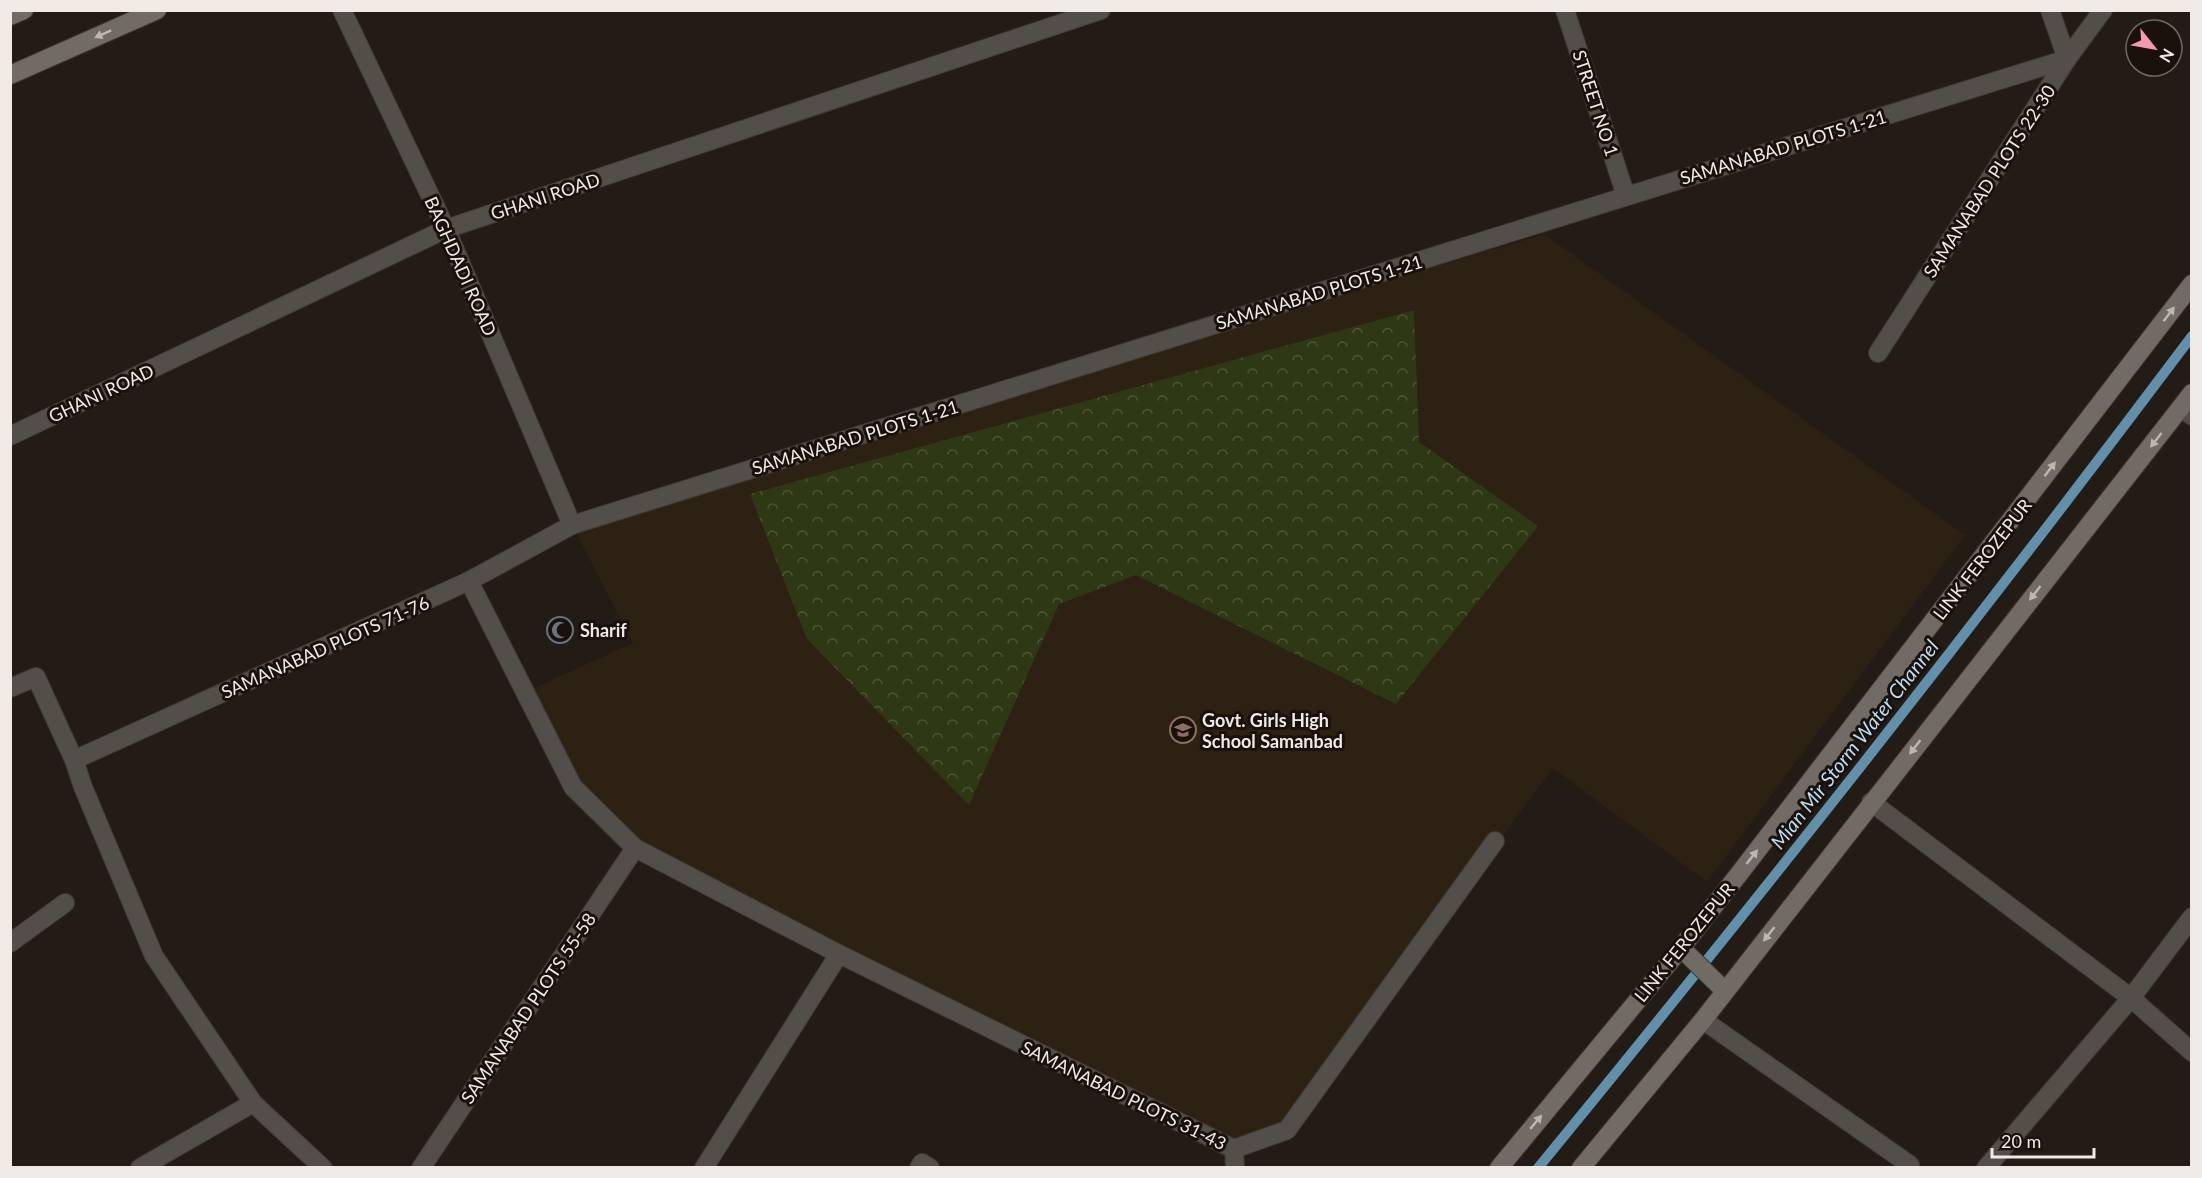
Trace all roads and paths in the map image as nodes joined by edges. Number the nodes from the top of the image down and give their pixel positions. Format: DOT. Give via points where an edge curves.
graph roads {
  1 [pos="24,10"];
  2 [pos="157,10"];
  3 [pos="342,10"];
  4 [pos="1101,10"];
  5 [pos="1565,10"];
  6 [pos="2050,10"];
  7 [pos="2103,10"];
  8 [pos="10,16"];
  9 [pos="2067,58"];
  10 [pos="10,75"];
  11 [pos="1626,196"];
  12 [pos="446,229"];
  13 [pos="2192,285"];
  14 [pos="1878,353"];
  15 [pos="2188,406"];
  16 [pos="10,436"];
  17 [pos="572,525"];
  18 [pos="469,581"];
  19 [pos="10,688"];
  20 [pos="74,760"];
  21 [pos="1872,802"];
  22 [pos="1495,841"];
  23 [pos="635,848"];
  24 [pos="65,903"];
  25 [pos="2192,918"];
  26 [pos="10,943"];
  27 [pos="1680,948"];
  28 [pos="838,954"];
  29 [pos="1725,991"];
  30 [pos="2131,998"];
  31 [pos="1702,1020"];
  32 [pos="2192,1052"];
  33 [pos="253,1103"];
  34 [pos="1234,1149"];
  35 [pos="140,1167"];
  36 [pos="323,1167"];
  37 [pos="421,1167"];
  38 [pos="704,1167"];
  39 [pos="920,1167"];
  40 [pos="930,1167"];
  41 [pos="1235,1167"];
  42 [pos="1499,1167"];
  43 [pos="1581,1167"];
  44 [pos="1911,1167"];
  45 [pos="1986,1167"];
  1 -- 8 [label="main road"];
  2 -- 10 [label="main road, one-way"];
  3 -- 12 [label="street, BAGHDADI ROAD"];
  4 -- 12 [label="street, GHANI ROAD"];
  5 -- 11 [label="street, STREET NO 1"];
  6 -- 9 [label="street"];
  7 -- 9 [label="street, SAMANABAD PLOTS 22-30"];
  9 -- 11 [label="street, SAMANABAD PLOTS 1-21"];
  9 -- 14 [label="street, SAMANABAD PLOTS 22-30"];
  11 -- 17 [label="street, SAMANABAD PLOTS 1-21"];
  12 -- 16 [label="street, GHANI ROAD"];
  12 -- 17 [label="street, BAGHDADI ROAD"];
  27 -- 13 [label="main road, LINK FEROZEPUR, one-way"];
  15 -- 21 [label="main road, one-way"];
  17 -- 18 [label="street, SAMANABAD PLOTS 71-76"];
  18 -- 20 [label="street, SAMANABAD PLOTS 71-76"];
  18 -- 23 [label="street, SAMANABAD PLOTS 31-43" via="573,787"];
  19 -- 20 [label="street" via="36,677"];
  20 -- 33 [label="street" via="154,956"];
  21 -- 29 [label="main road, one-way"];
  21 -- 30 [label="street"];
  22 -- 34 [label="street, SAMANABAD PLOTS 31-43" via="1287,1130"];
  23 -- 28 [label="street, SAMANABAD PLOTS 31-43"];
  23 -- 37 [label="street, SAMANABAD PLOTS 55-58"];
  24 -- 26 [label="street"];
  25 -- 30 [label="street"];
  27 -- 29 [label="main road"];
  42 -- 27 [label="main road, LINK FEROZEPUR, one-way"];
  28 -- 34 [label="street, SAMANABAD PLOTS 31-43"];
  28 -- 38 [label="street"];
  29 -- 31 [label="main road"];
  30 -- 32 [label="street"];
  30 -- 45 [label="street"];
  31 -- 43 [label="main road"];
  31 -- 44 [label="street"];
  33 -- 35 [label="street"];
  33 -- 36 [label="street"];
  34 -- 41 [label="street"];
  39 -- 40 [label="street" via="922,1163"];
}
